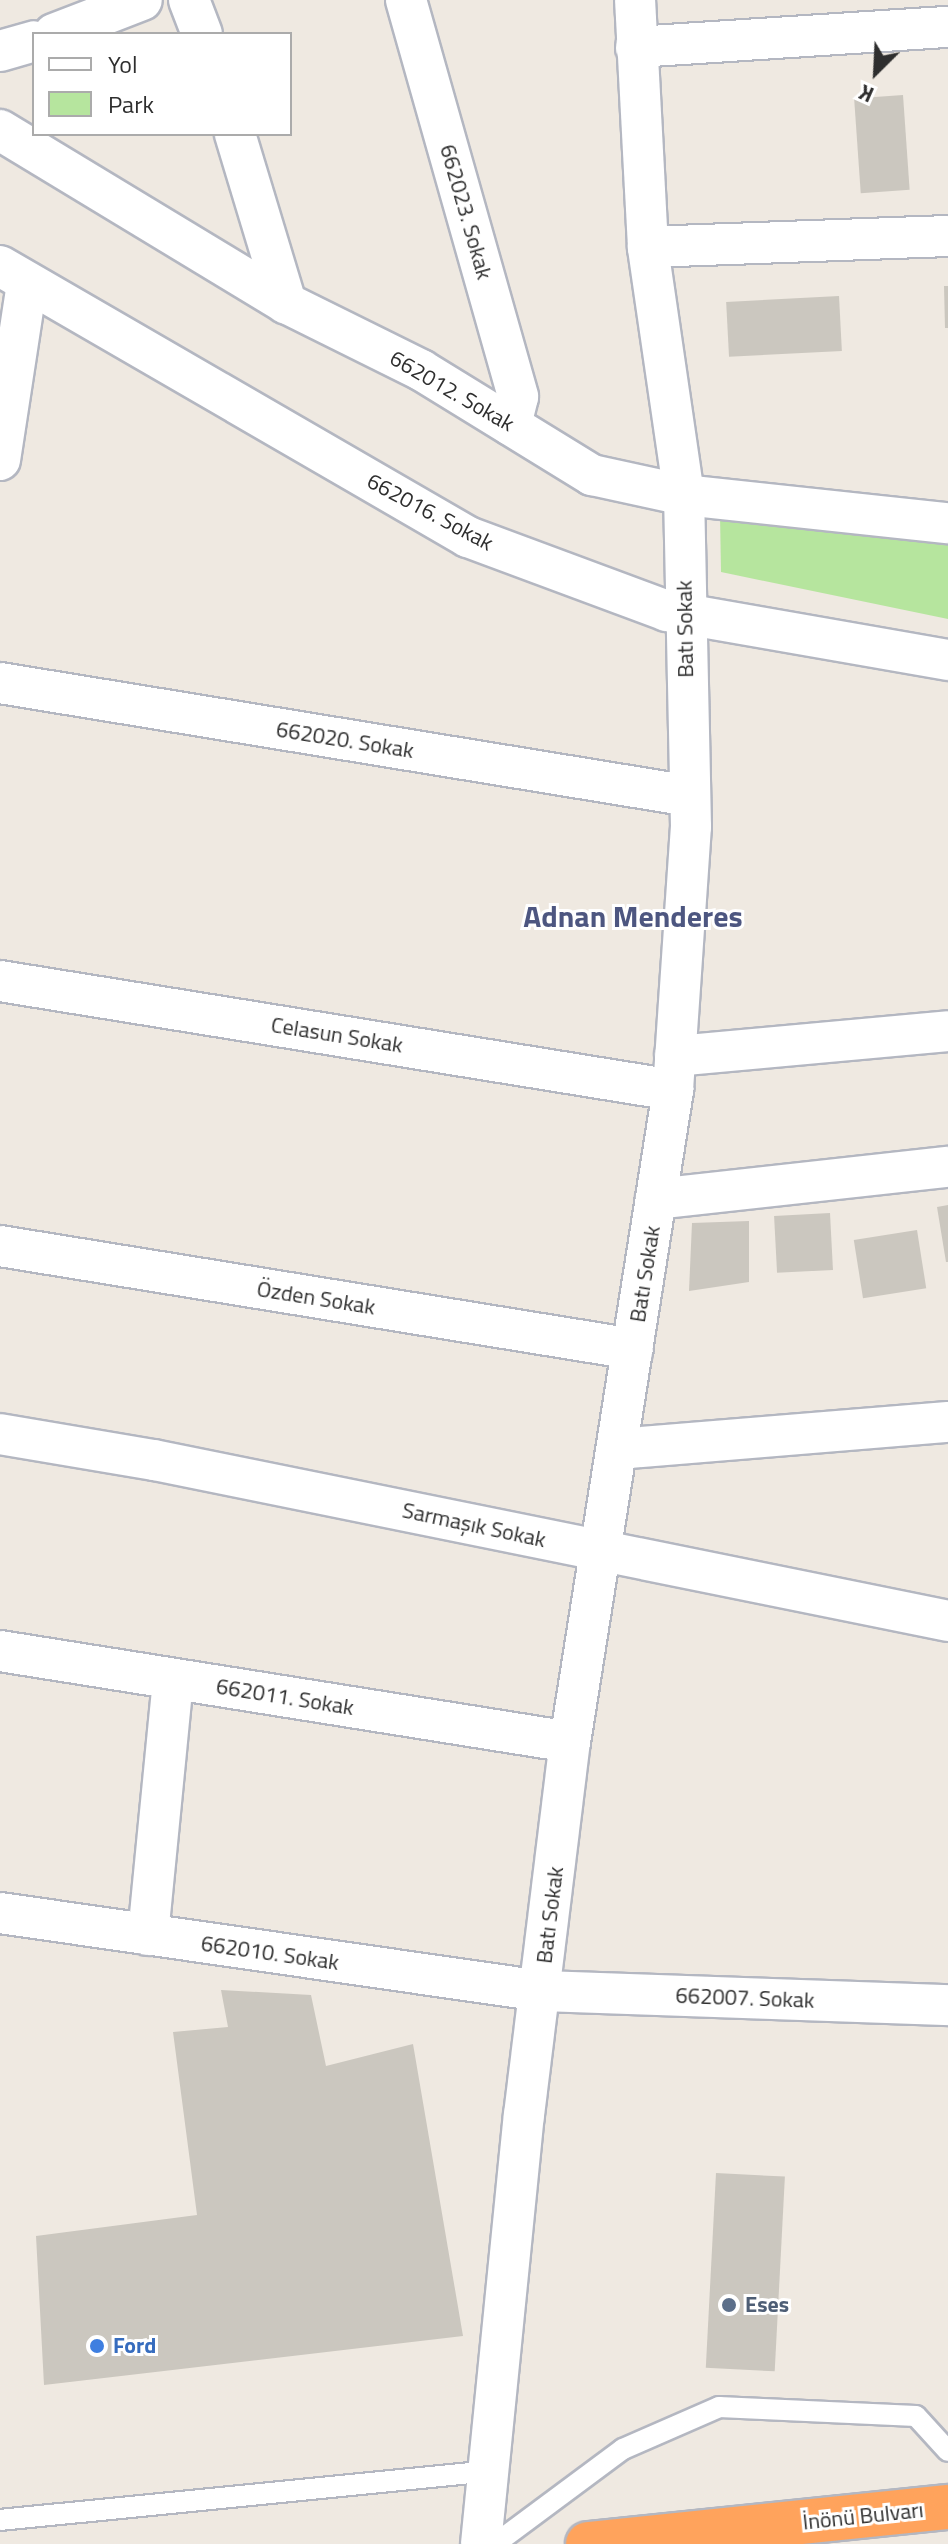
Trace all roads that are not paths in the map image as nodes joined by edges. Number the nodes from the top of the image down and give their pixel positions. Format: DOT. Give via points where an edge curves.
graph roads {
  1 [pos="142,0"];
  2 [pos="189,0"];
  3 [pos="406,0"];
  4 [pos="635,0"];
  5 [pos="948,27"];
  6 [pos="59,32"];
  7 [pos="201,32"];
  8 [pos="32,42"];
  9 [pos="636,47"];
  10 [pos="0,51"];
  11 [pos="0,130"];
  12 [pos="236,136"];
  13 [pos="948,236"];
  14 [pos="648,247"];
  15 [pos="13,274"];
  16 [pos="286,303"];
  17 [pos="511,425"];
  18 [pos="0,460"];
  19 [pos="684,495"];
  20 [pos="948,523"];
  21 [pos="684,616"];
  22 [pos="948,660"];
  23 [pos="0,683"];
  24 [pos="690,796"];
  25 [pos="0,981"];
  26 [pos="948,1031"];
  27 [pos="674,1073"];
  28 [pos="948,1167"];
  29 [pos="656,1199"];
  30 [pos="0,1246"];
  31 [pos="633,1349"];
  32 [pos="948,1422"];
  33 [pos="0,1434"];
  34 [pos="618,1449"];
  35 [pos="603,1551"];
  36 [pos="948,1621"];
  37 [pos="0,1651"];
  38 [pos="173,1680"];
  39 [pos="570,1742"];
  40 [pos="0,1913"];
  41 [pos="148,1935"];
  42 [pos="541,1991"];
  43 [pos="948,2005"];
  44 [pos="948,2451"];
  45 [pos="488,2471"];
  46 [pos="948,2507"];
  47 [pos="0,2520"];
  48 [pos="481,2544"];
  49 [pos="495,2544"];
  50 [pos="588,2544"];
  1 -- 6 [label="street"];
  2 -- 7 [label="street"];
  3 -- 17 [label="street, 662023. Sokak" via="518,397"];
  4 -- 9 [label="street, Batı Sokak"];
  5 -- 9 [label="street"];
  8 -- 10 [label="street"];
  9 -- 14 [label="street, Batı Sokak"];
  11 -- 16 [label="street, 662012. Sokak"];
  12 -- 16 [label="street"];
  13 -- 14 [label="street"];
  14 -- 19 [label="street, Batı Sokak"];
  15 -- 18 [label="street"];
  15 -- 21 [label="street, 662016. Sokak" via="468,537"];
  16 -- 17 [label="street, 662012. Sokak" via="421,370"];
  17 -- 19 [label="street, 662012. Sokak" via="592,475"];
  19 -- 20 [label="street, 662012. Sokak"];
  19 -- 21 [label="street, Batı Sokak"];
  21 -- 22 [label="street, 662016. Sokak"];
  21 -- 24 [label="street, Batı Sokak"];
  23 -- 24 [label="street, 662020. Sokak"];
  24 -- 27 [label="street, Batı Sokak"];
  25 -- 27 [label="street, Celasun Sokak"];
  26 -- 27 [label="street, Celasun Sokak"];
  27 -- 29 [label="street, Batı Sokak"];
  28 -- 29 [label="street"];
  29 -- 31 [label="street, Batı Sokak"];
  30 -- 31 [label="street, Özden Sokak"];
  31 -- 34 [label="street, Batı Sokak"];
  32 -- 34 [label="street"];
  33 -- 35 [label="street, Sarmaşık Sokak"];
  34 -- 35 [label="street, Batı Sokak"];
  35 -- 36 [label="street, Sarmaşık Sokak"];
  35 -- 39 [label="street, Batı Sokak"];
  37 -- 38 [label="street, 662011. Sokak"];
  38 -- 39 [label="street, 662011. Sokak"];
  38 -- 41 [label="street"];
  39 -- 42 [label="street, Batı Sokak"];
  40 -- 41 [label="street, 662010. Sokak"];
  41 -- 42 [label="street, 662010. Sokak"];
  42 -- 43 [label="street, 662007. Sokak"];
  42 -- 45 [label="street, Batı Sokak"];
  44 -- 49 [label="lane" via="916,2416 719,2407 623,2449"];
  45 -- 47 [label="lane"];
  45 -- 48 [label="street, Batı Sokak"];
  46 -- 50 [label="highway, İnönü Bulvarı"];
}
